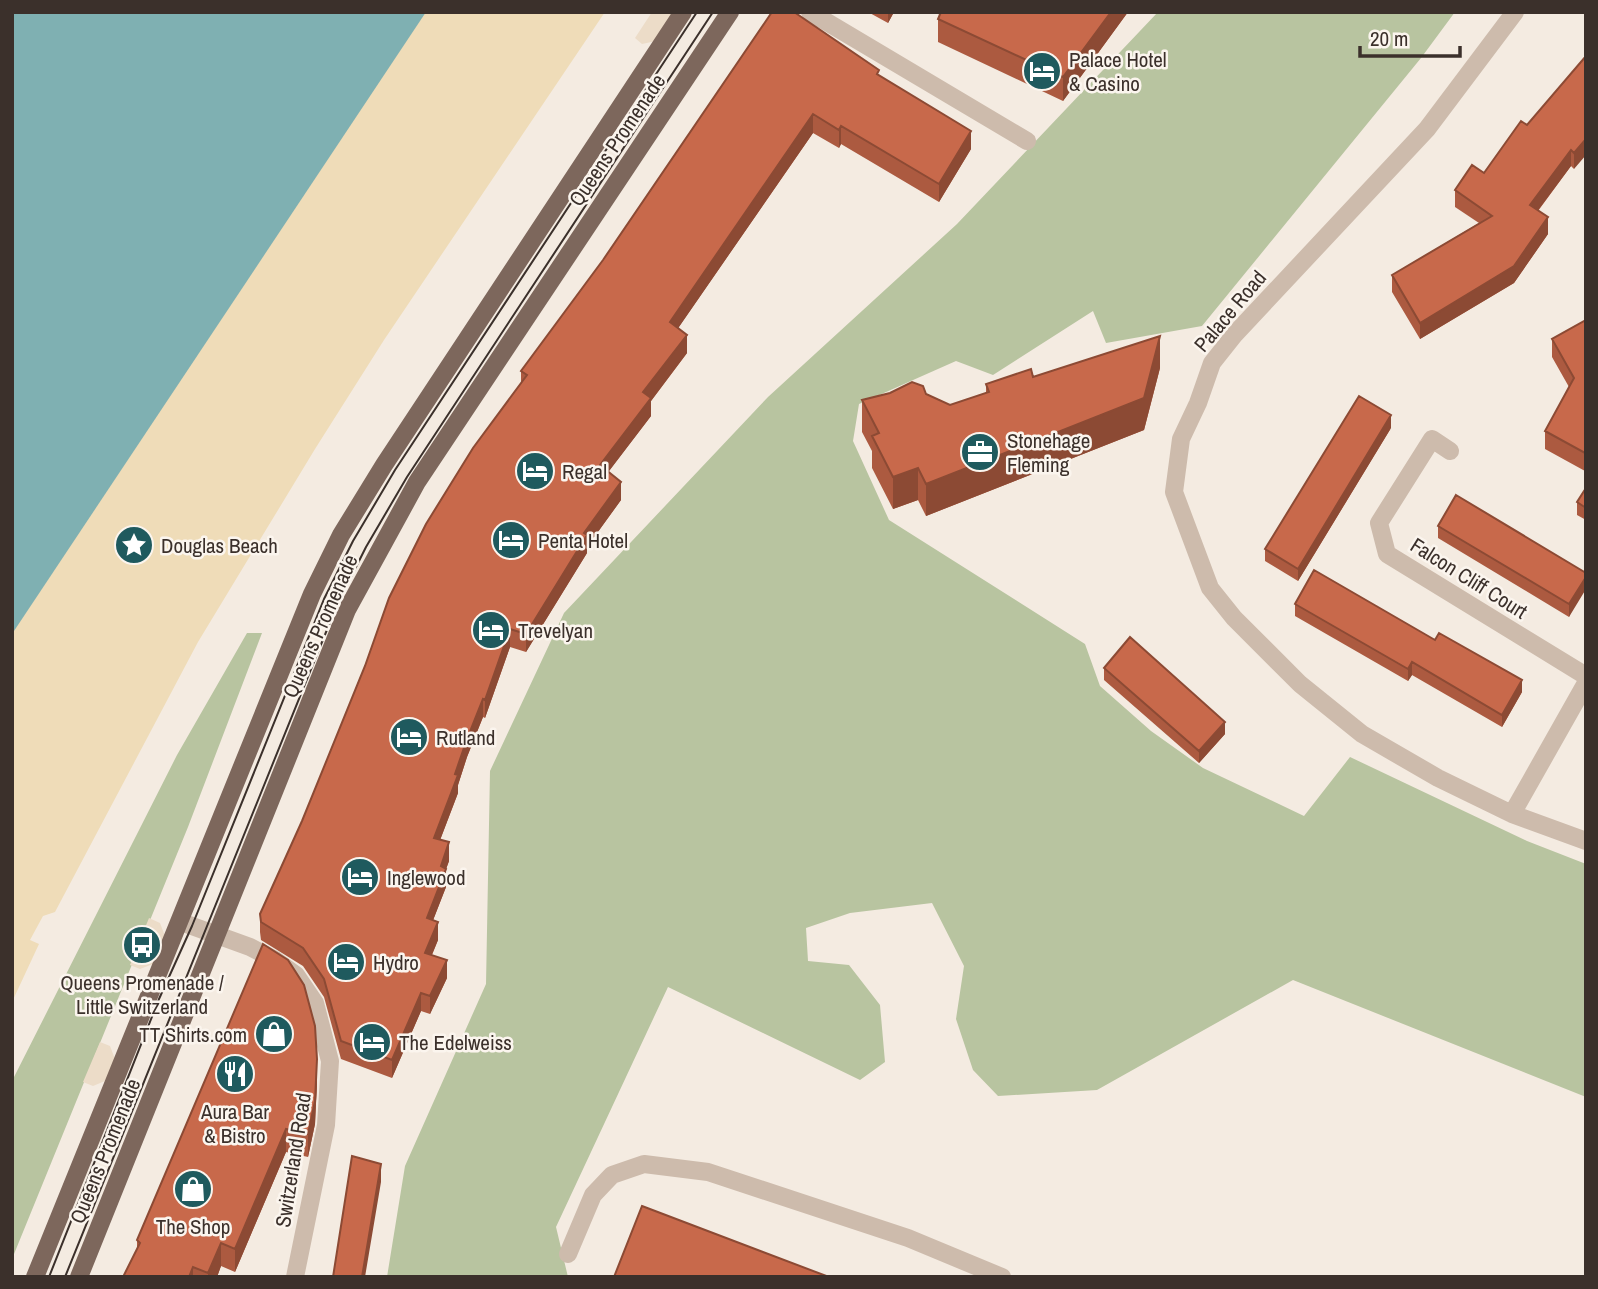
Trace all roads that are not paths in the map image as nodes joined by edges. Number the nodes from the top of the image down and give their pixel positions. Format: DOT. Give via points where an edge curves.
graph roads {
  1 [pos="683,12"];
  2 [pos="730,12"];
  3 [pos="810,12"];
  4 [pos="1516,12"];
  5 [pos="1027,141"];
  6 [pos="1450,451"];
  7 [pos="1586,676"];
  8 [pos="1586,684"];
  9 [pos="1512,814"];
  10 [pos="1586,841"];
  11 [pos="181,922"];
  12 [pos="217,937"];
  13 [pos="568,1254"];
  14 [pos="35,1277"];
  15 [pos="79,1277"];
  16 [pos="295,1277"];
  17 [pos="1002,1277"];
  1 -- 11 [label="main road, Queens Promenade" via="341,535 312,594"];
  2 -- 12 [label="main road, Queens Promenade" via="467,404 377,553 347,610"];
  3 -- 5 [label="street"];
  4 -- 9 [label="street, Palace Road" via="1427,129 1212,363 1181,439 1174,492 1210,589 1300,684 1362,734"];
  6 -- 7 [label="street, Falcon Cliff Court" via="1432,439 1379,523 1387,554"];
  8 -- 9 [label="street"];
  9 -- 10 [label="street, Palace Road"];
  11 -- 12 [label="street, Switzerland Road"];
  11 -- 14 [label="main road, Queens Promenade"];
  12 -- 15 [label="main road, Queens Promenade"];
  12 -- 16 [label="street, Switzerland Road" via="250,947 296,975 315,1003 330,1061 326,1125"];
  13 -- 17 [label="street" via="593,1195 611,1175 644,1164 708,1172 908,1238"];
}
